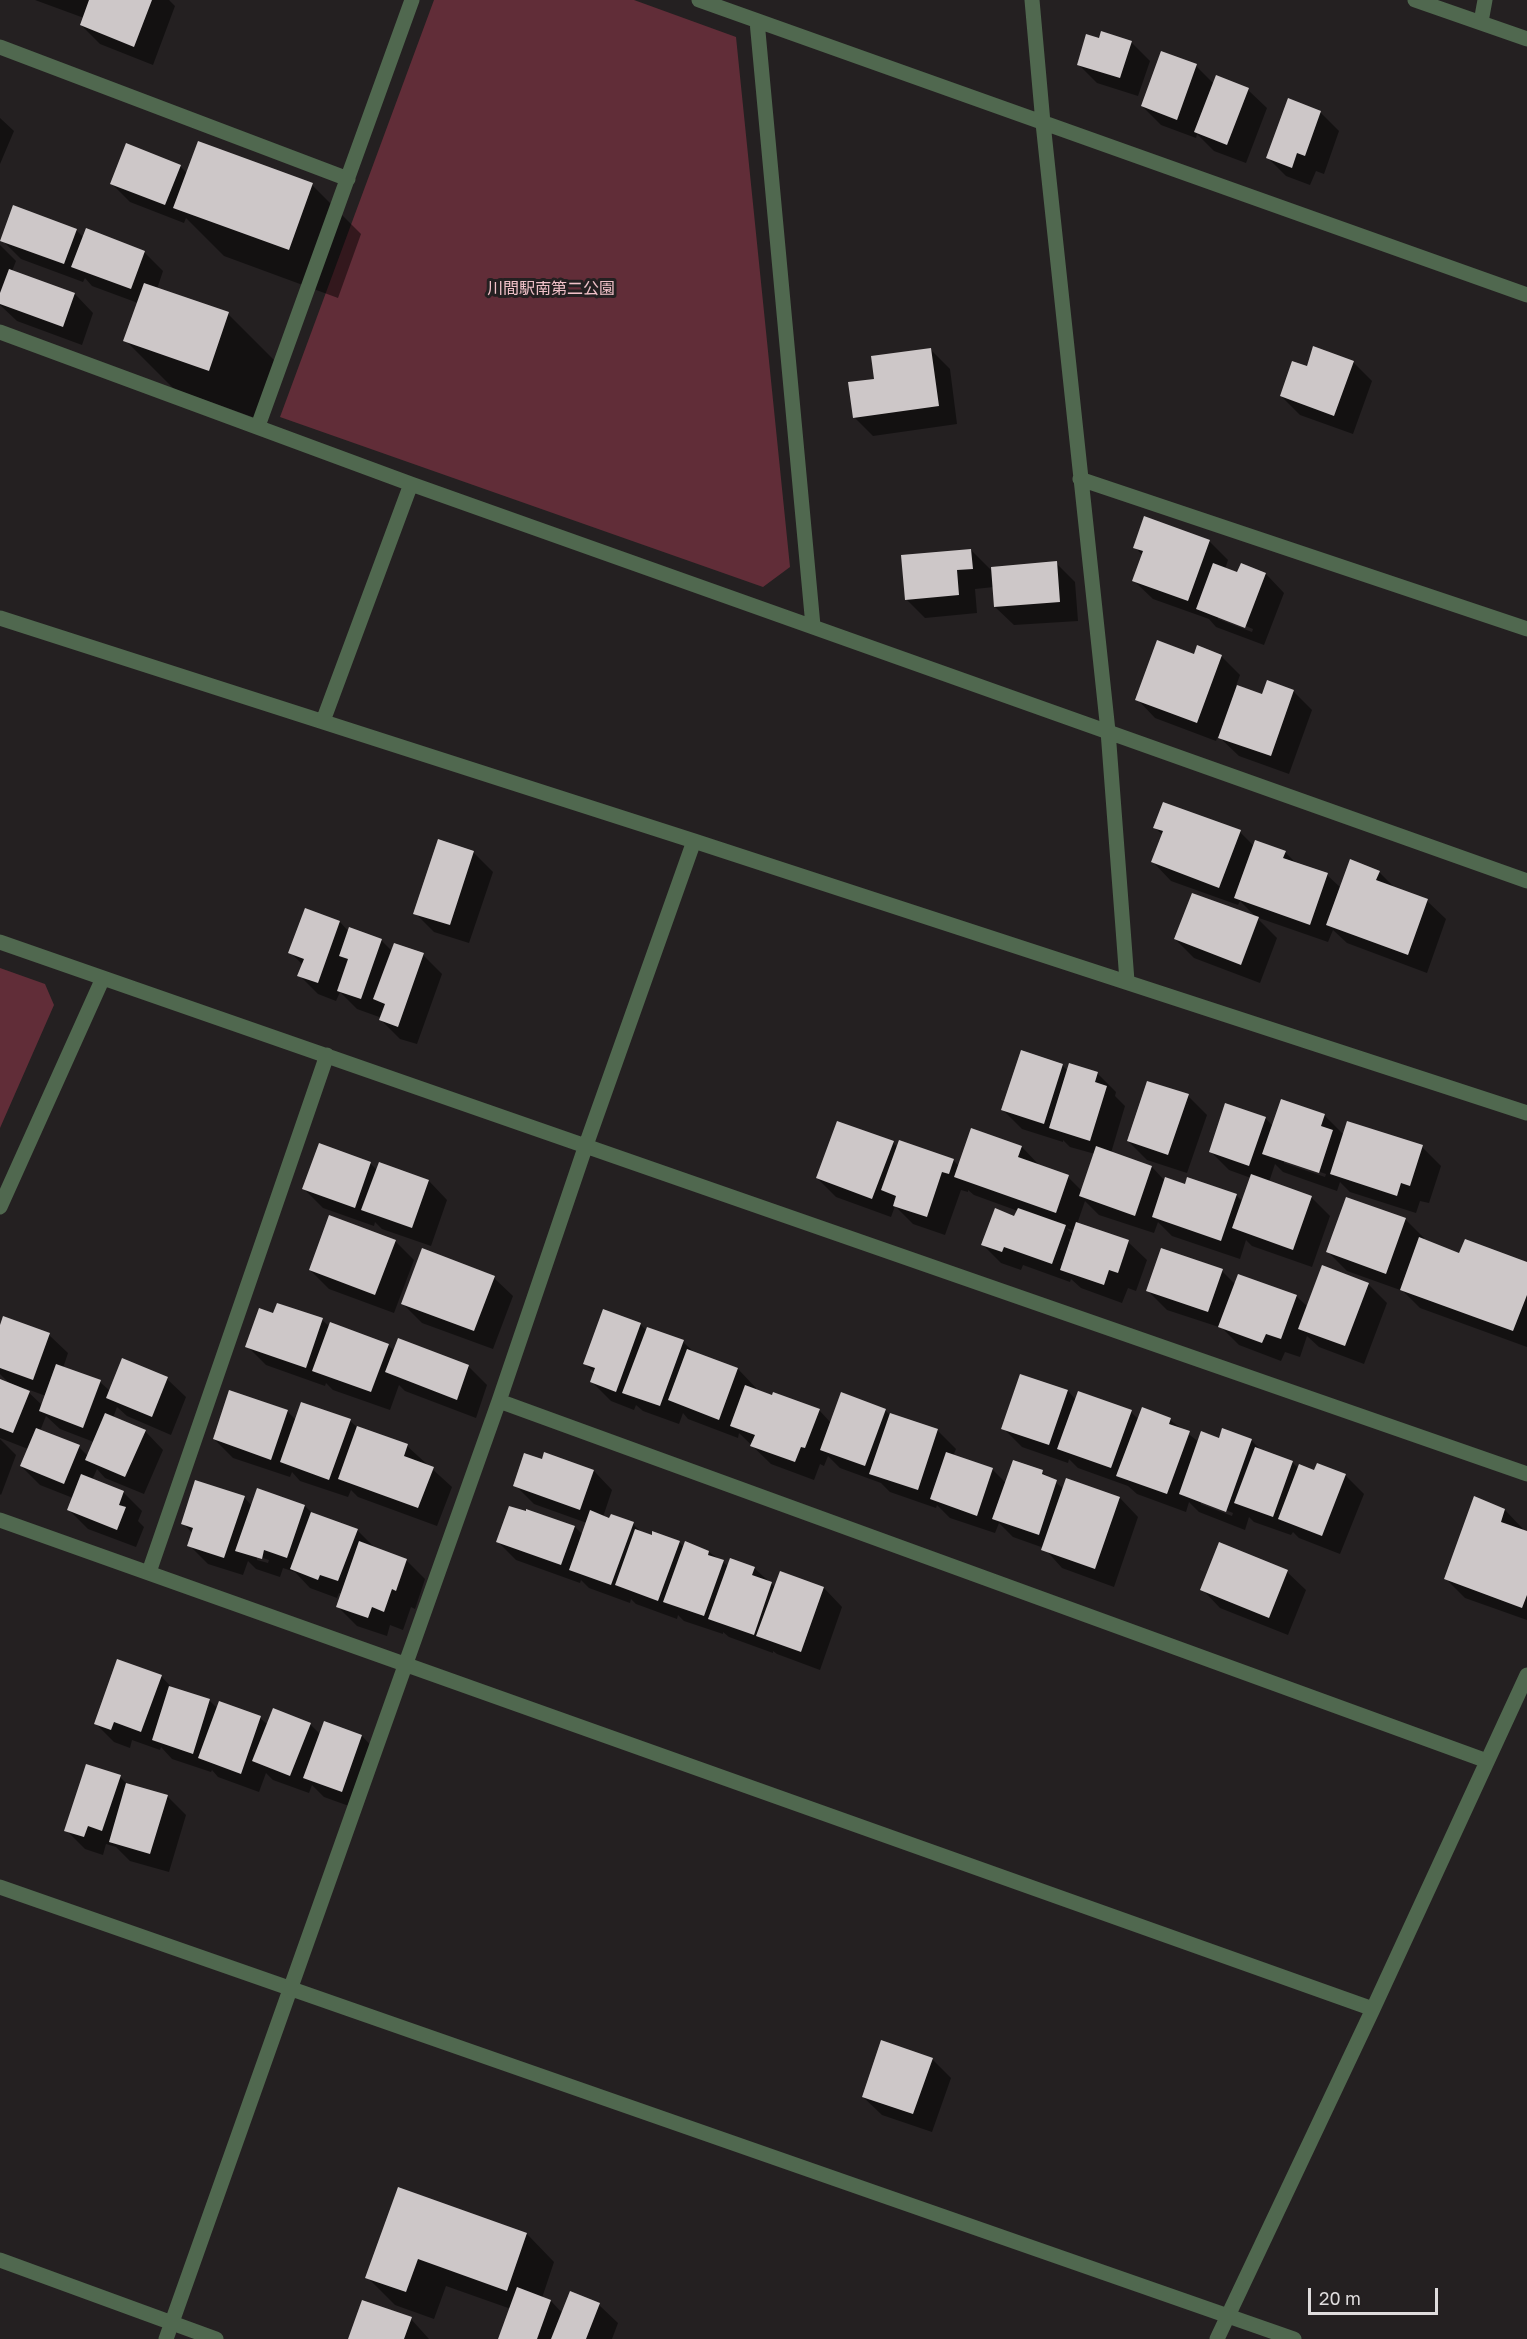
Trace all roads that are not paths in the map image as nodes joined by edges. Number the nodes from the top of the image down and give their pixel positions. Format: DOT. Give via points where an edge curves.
graph roads {
  1 [pos="412,0"];
  2 [pos="699,0"];
  3 [pos="1032,0"];
  4 [pos="1415,0"];
  5 [pos="1485,0"];
  6 [pos="757,21"];
  7 [pos="1481,22"];
  8 [pos="1527,39"];
  9 [pos="0,47"];
  10 [pos="1043,123"];
  11 [pos="348,179"];
  12 [pos="1527,296"];
  13 [pos="0,332"];
  14 [pos="258,426"];
  15 [pos="1080,479"];
  16 [pos="411,484"];
  17 [pos="0,618"];
  18 [pos="813,626"];
  19 [pos="1527,629"];
  20 [pos="323,721"];
  21 [pos="1108,731"];
  22 [pos="694,841"];
  23 [pos="1527,881"];
  24 [pos="0,942"];
  25 [pos="103,978"];
  26 [pos="1127,981"];
  27 [pos="327,1055"];
  28 [pos="1527,1113"];
  29 [pos="586,1145"];
  30 [pos="0,1207"];
  31 [pos="500,1401"];
  32 [pos="1527,1474"];
  33 [pos="0,1520"];
  34 [pos="149,1572"];
  35 [pos="407,1663"];
  36 [pos="1527,1675"];
  37 [pos="1487,1761"];
  38 [pos="0,1887"];
  39 [pos="292,1990"];
  40 [pos="1373,2009"];
  41 [pos="0,2260"];
  42 [pos="1227,2315"];
  43 [pos="172,2323"];
  44 [pos="166,2339"];
  45 [pos="216,2339"];
  46 [pos="1217,2339"];
  47 [pos="1294,2339"];
  1 -- 11 [label="street"];
  2 -- 6 [label="street"];
  3 -- 10 [label="street"];
  4 -- 7 [label="street"];
  5 -- 7 [label="street"];
  6 -- 10 [label="street"];
  6 -- 18 [label="street"];
  7 -- 8 [label="street"];
  9 -- 11 [label="street"];
  10 -- 12 [label="street"];
  10 -- 15 [label="street"];
  11 -- 14 [label="street"];
  13 -- 14 [label="street"];
  14 -- 16 [label="street"];
  15 -- 19 [label="street"];
  15 -- 21 [label="street"];
  16 -- 18 [label="street"];
  16 -- 20 [label="street"];
  17 -- 20 [label="street"];
  18 -- 21 [label="street"];
  20 -- 22 [label="street"];
  21 -- 23 [label="street"];
  21 -- 26 [label="street"];
  22 -- 26 [label="street"];
  22 -- 29 [label="street"];
  24 -- 25 [label="street"];
  25 -- 27 [label="street"];
  25 -- 30 [label="street"];
  26 -- 28 [label="street"];
  27 -- 29 [label="street"];
  27 -- 34 [label="street"];
  29 -- 31 [label="street"];
  29 -- 32 [label="street"];
  31 -- 35 [label="street"];
  31 -- 37 [label="street"];
  33 -- 34 [label="street"];
  34 -- 35 [label="street"];
  35 -- 39 [label="street"];
  35 -- 40 [label="street"];
  36 -- 37 [label="street"];
  37 -- 40 [label="street"];
  38 -- 39 [label="street"];
  39 -- 42 [label="street"];
  39 -- 43 [label="street"];
  40 -- 42 [label="street"];
  41 -- 43 [label="street"];
  42 -- 46 [label="street"];
  42 -- 47 [label="street"];
  43 -- 44 [label="street"];
  43 -- 45 [label="street"];
}
